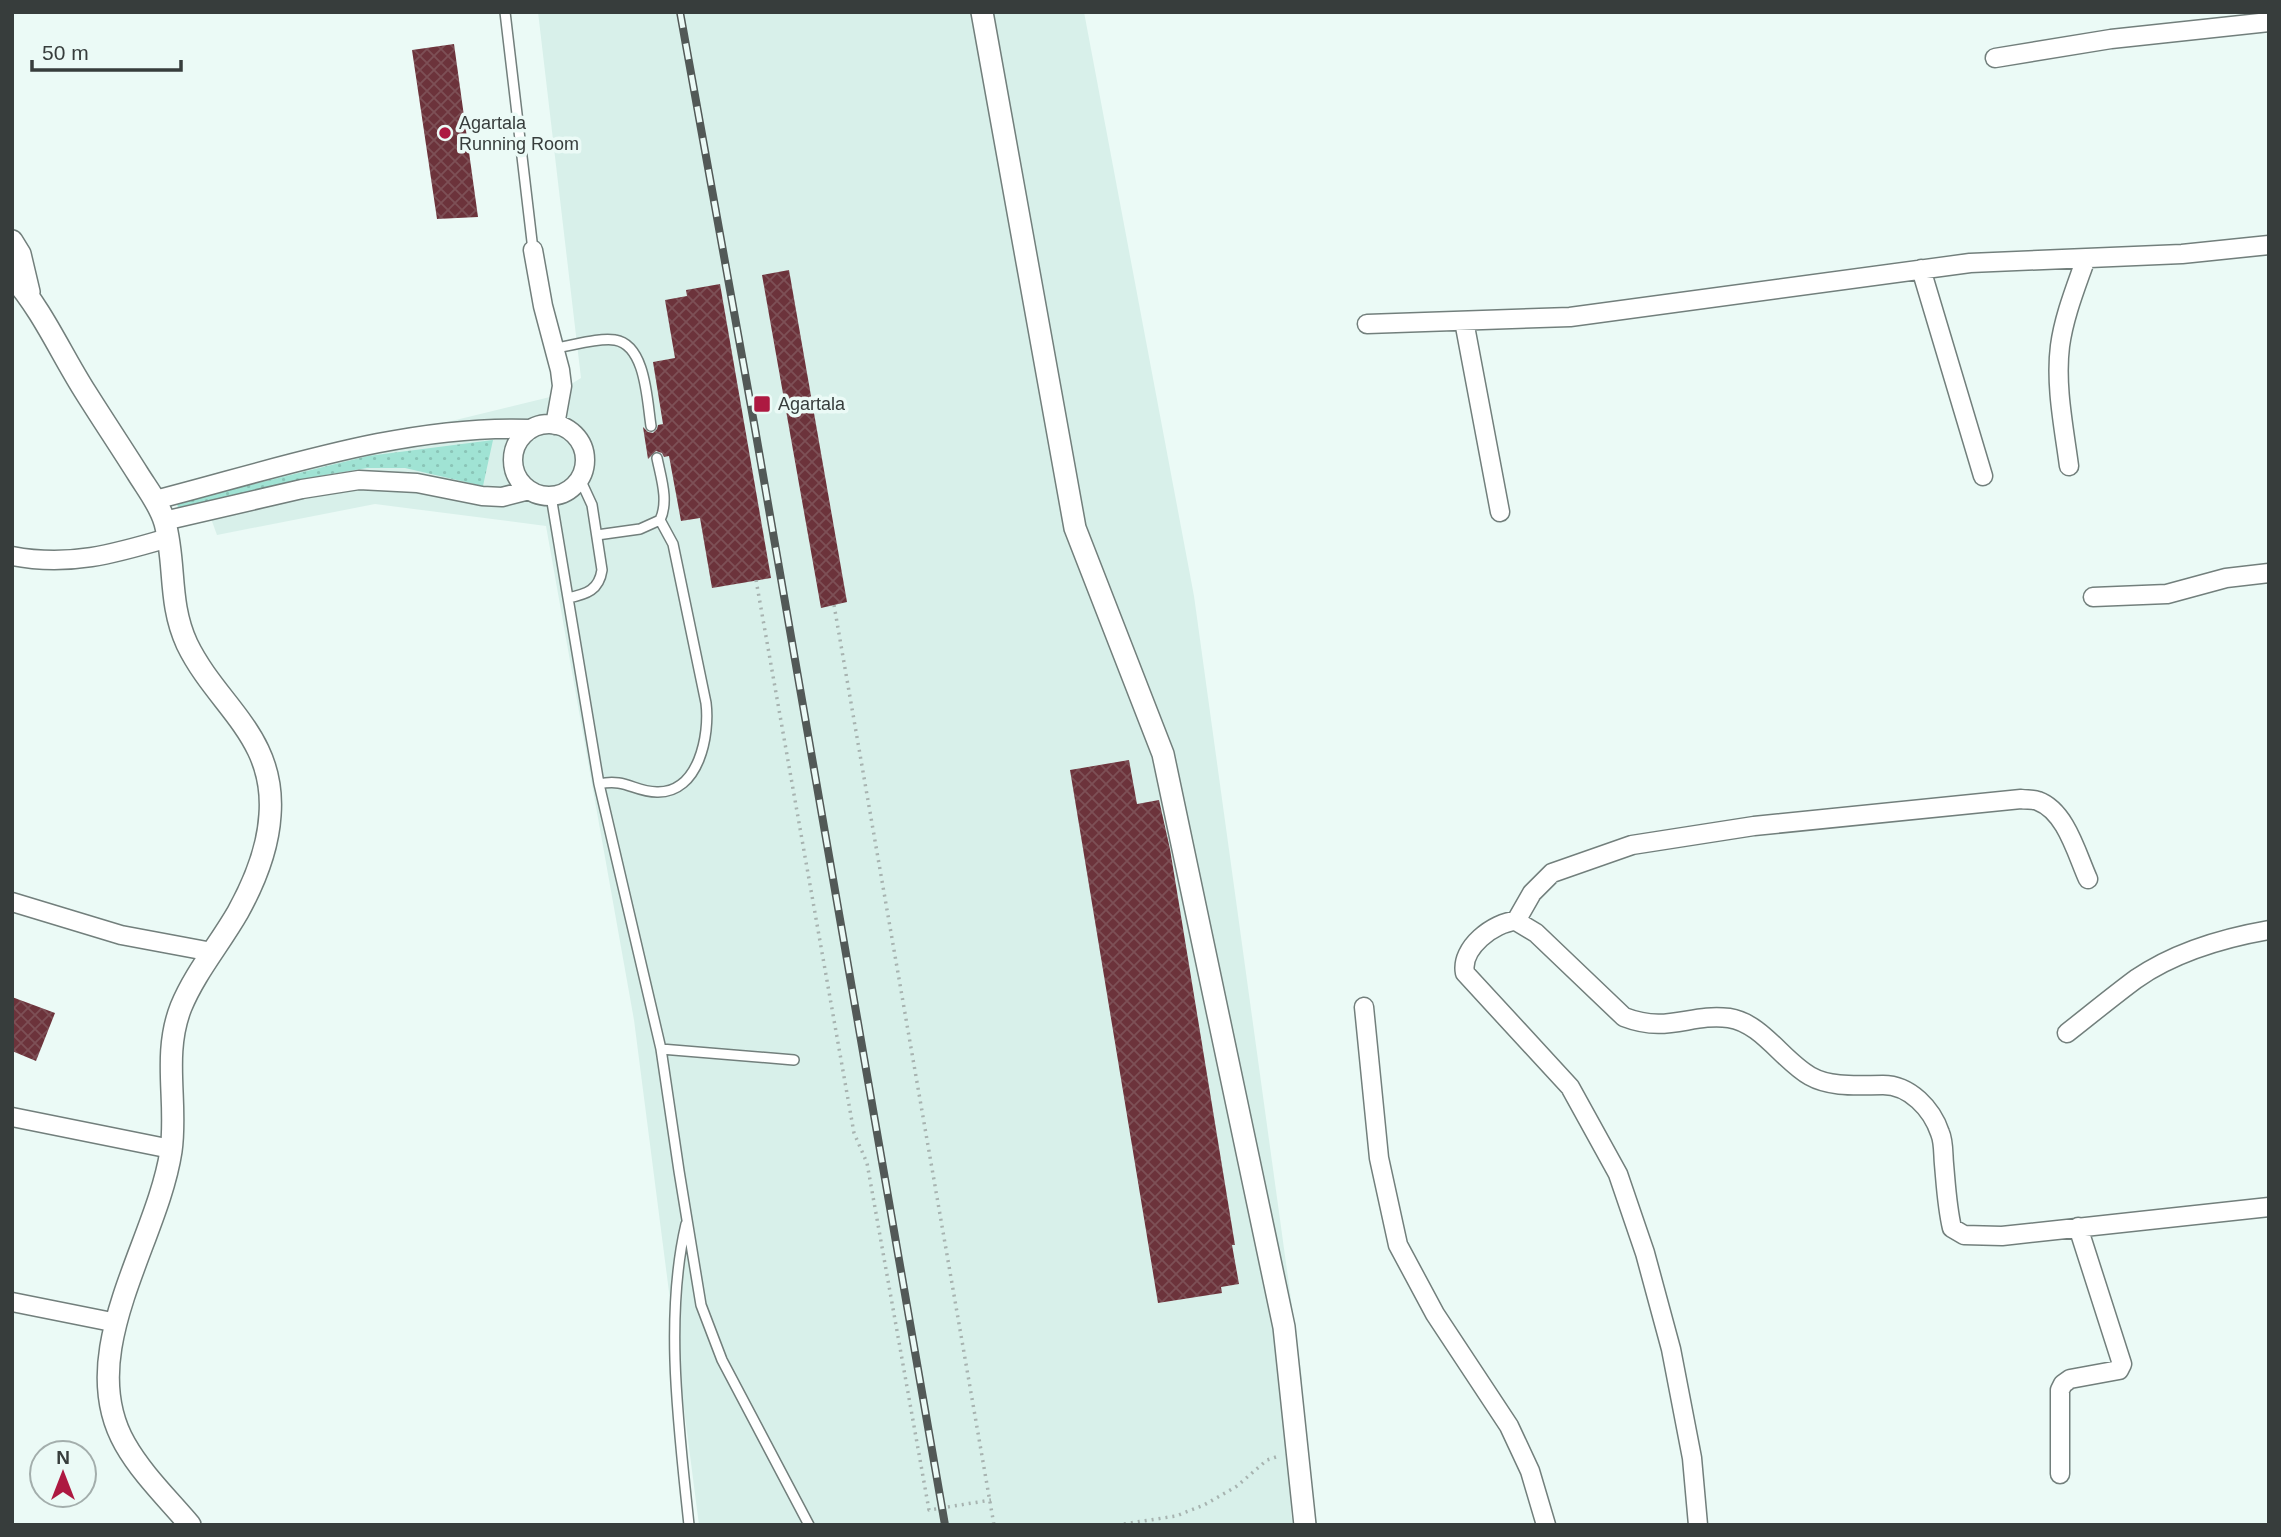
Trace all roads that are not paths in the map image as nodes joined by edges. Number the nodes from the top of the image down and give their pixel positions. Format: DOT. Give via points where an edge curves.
graph roads {
  1 [pos="505,12"];
  2 [pos="982,12"];
  3 [pos="2269,23"];
  4 [pos="1995,58"];
  5 [pos="12,241"];
  6 [pos="2269,245"];
  7 [pos="533,250"];
  8 [pos="2086,258"];
  9 [pos="1921,269"];
  10 [pos="12,276"];
  11 [pos="22,299"];
  12 [pos="1464,321"];
  13 [pos="1367,324"];
  14 [pos="555,348"];
  15 [pos="555,425"];
  16 [pos="652,426"];
  17 [pos="531,429"];
  18 [pos="657,458"];
  19 [pos="2069,466"];
  20 [pos="1983,476"];
  21 [pos="580,479"];
  22 [pos="529,490"];
  23 [pos="551,496"];
  24 [pos="155,500"];
  25 [pos="1500,512"];
  26 [pos="660,520"];
  27 [pos="166,530"];
  28 [pos="597,535"];
  29 [pos="12,556"];
  30 [pos="2269,573"];
  31 [pos="2093,597"];
  32 [pos="568,598"];
  33 [pos="599,783"];
  34 [pos="2088,879"];
  35 [pos="12,902"];
  36 [pos="1516,921"];
  37 [pos="2269,930"];
  38 [pos="212,952"];
  39 [pos="1364,1007"];
  40 [pos="2067,1033"];
  41 [pos="662,1049"];
  42 [pos="793,1060"];
  43 [pos="12,1116"];
  44 [pos="172,1150"];
  45 [pos="2269,1207"];
  46 [pos="687,1218"];
  47 [pos="2077,1227"];
  48 [pos="12,1302"];
  49 [pos="117,1323"];
  50 [pos="2060,1474"];
  51 [pos="190,1525"];
  52 [pos="689,1525"];
  53 [pos="809,1525"];
  54 [pos="1304,1525"];
  55 [pos="1546,1525"];
  56 [pos="1698,1525"];
  1 -- 7 [label="lane"];
  2 -- 54 [label="street" via="1075,528 1163,754 1284,1327"];
  3 -- 4 [label="street" via="2111,39"];
  5 -- 11 [label="street" via="20,254"];
  6 -- 8 [label="street"];
  7 -- 14 [label="street"];
  8 -- 9 [label="street" via="1969,262"];
  8 -- 19 [label="street" via="2059,351"];
  9 -- 12 [label="street" via="1570,317"];
  9 -- 20 [label="street"];
  10 -- 11 [label="street"];
  11 -- 24 [label="street"];
  12 -- 13 [label="street"];
  12 -- 25 [label="street"];
  14 -- 15 [label="street" via="562,386"];
  14 -- 16 [label="lane" via="615,340 635,352"];
  15 -- 17 [label="street"];
  15 -- 21 [label="street" via="576,436 582,446 585,457"];
  17 -- 22 [label="street" via="516,447 513,459 520,482"];
  17 -- 24 [label="street" via="463,430 392,441"];
  18 -- 26 [label="lane" via="664,499"];
  21 -- 23 [label="street"];
  21 -- 28 [label="lane" via="592,505"];
  22 -- 23 [label="street"];
  22 -- 27 [label="street" via="502,497 482,496 417,483 359,480"];
  23 -- 32 [label="lane"];
  24 -- 27 [label="street"];
  26 -- 28 [label="lane" via="640,529"];
  26 -- 33 [label="lane" via="673,544 704,690 705,745 690,775 673,790 648,792 624,782"];
  27 -- 29 [label="street" via="108,556 76,560"];
  27 -- 38 [label="street" via="177,619 188,646 253,738 269,788 270,815 253,881"];
  28 -- 32 [label="lane" via="600,581 585,594"];
  30 -- 31 [label="street" via="2226,578 2167,594"];
  32 -- 33 [label="lane"];
  33 -- 41 [label="lane"];
  34 -- 36 [label="street" via="2055,813 2036,800 2021,799 1754,826 1632,845 1552,873 1532,893"];
  35 -- 38 [label="street" via="121,935"];
  36 -- 47 [label="street" via="1536,933 1624,1017 1641,1024 1669,1025 1711,1017 1733,1019 1750,1026 1809,1076 1828,1083 1889,1085 1920,1101 1941,1135 1952,1227 1964,1236"];
  36 -- 56 [label="street" via="1500,925 1472,947 1464,962 1465,973 1570,1087 1618,1174 1671,1349 1692,1458"];
  37 -- 40 [label="street" via="2227,938 2163,965 2138,978"];
  38 -- 44 [label="street" via="181,1008 173,1033"];
  39 -- 55 [label="street" via="1379,1158 1398,1245 1435,1314 1509,1426 1530,1471"];
  41 -- 42 [label="lane"];
  41 -- 46 [label="lane"];
  43 -- 44 [label="street"];
  44 -- 49 [label="street"];
  45 -- 47 [label="street"];
  46 -- 52 [label="lane" via="675,1289 678,1420"];
  46 -- 53 [label="lane" via="701,1304 722,1360"];
  47 -- 50 [label="street" via="2122,1364 2119,1370 2063,1384"];
  48 -- 49 [label="street"];
  49 -- 51 [label="street" via="109,1371 116,1420 141,1467"];
}
